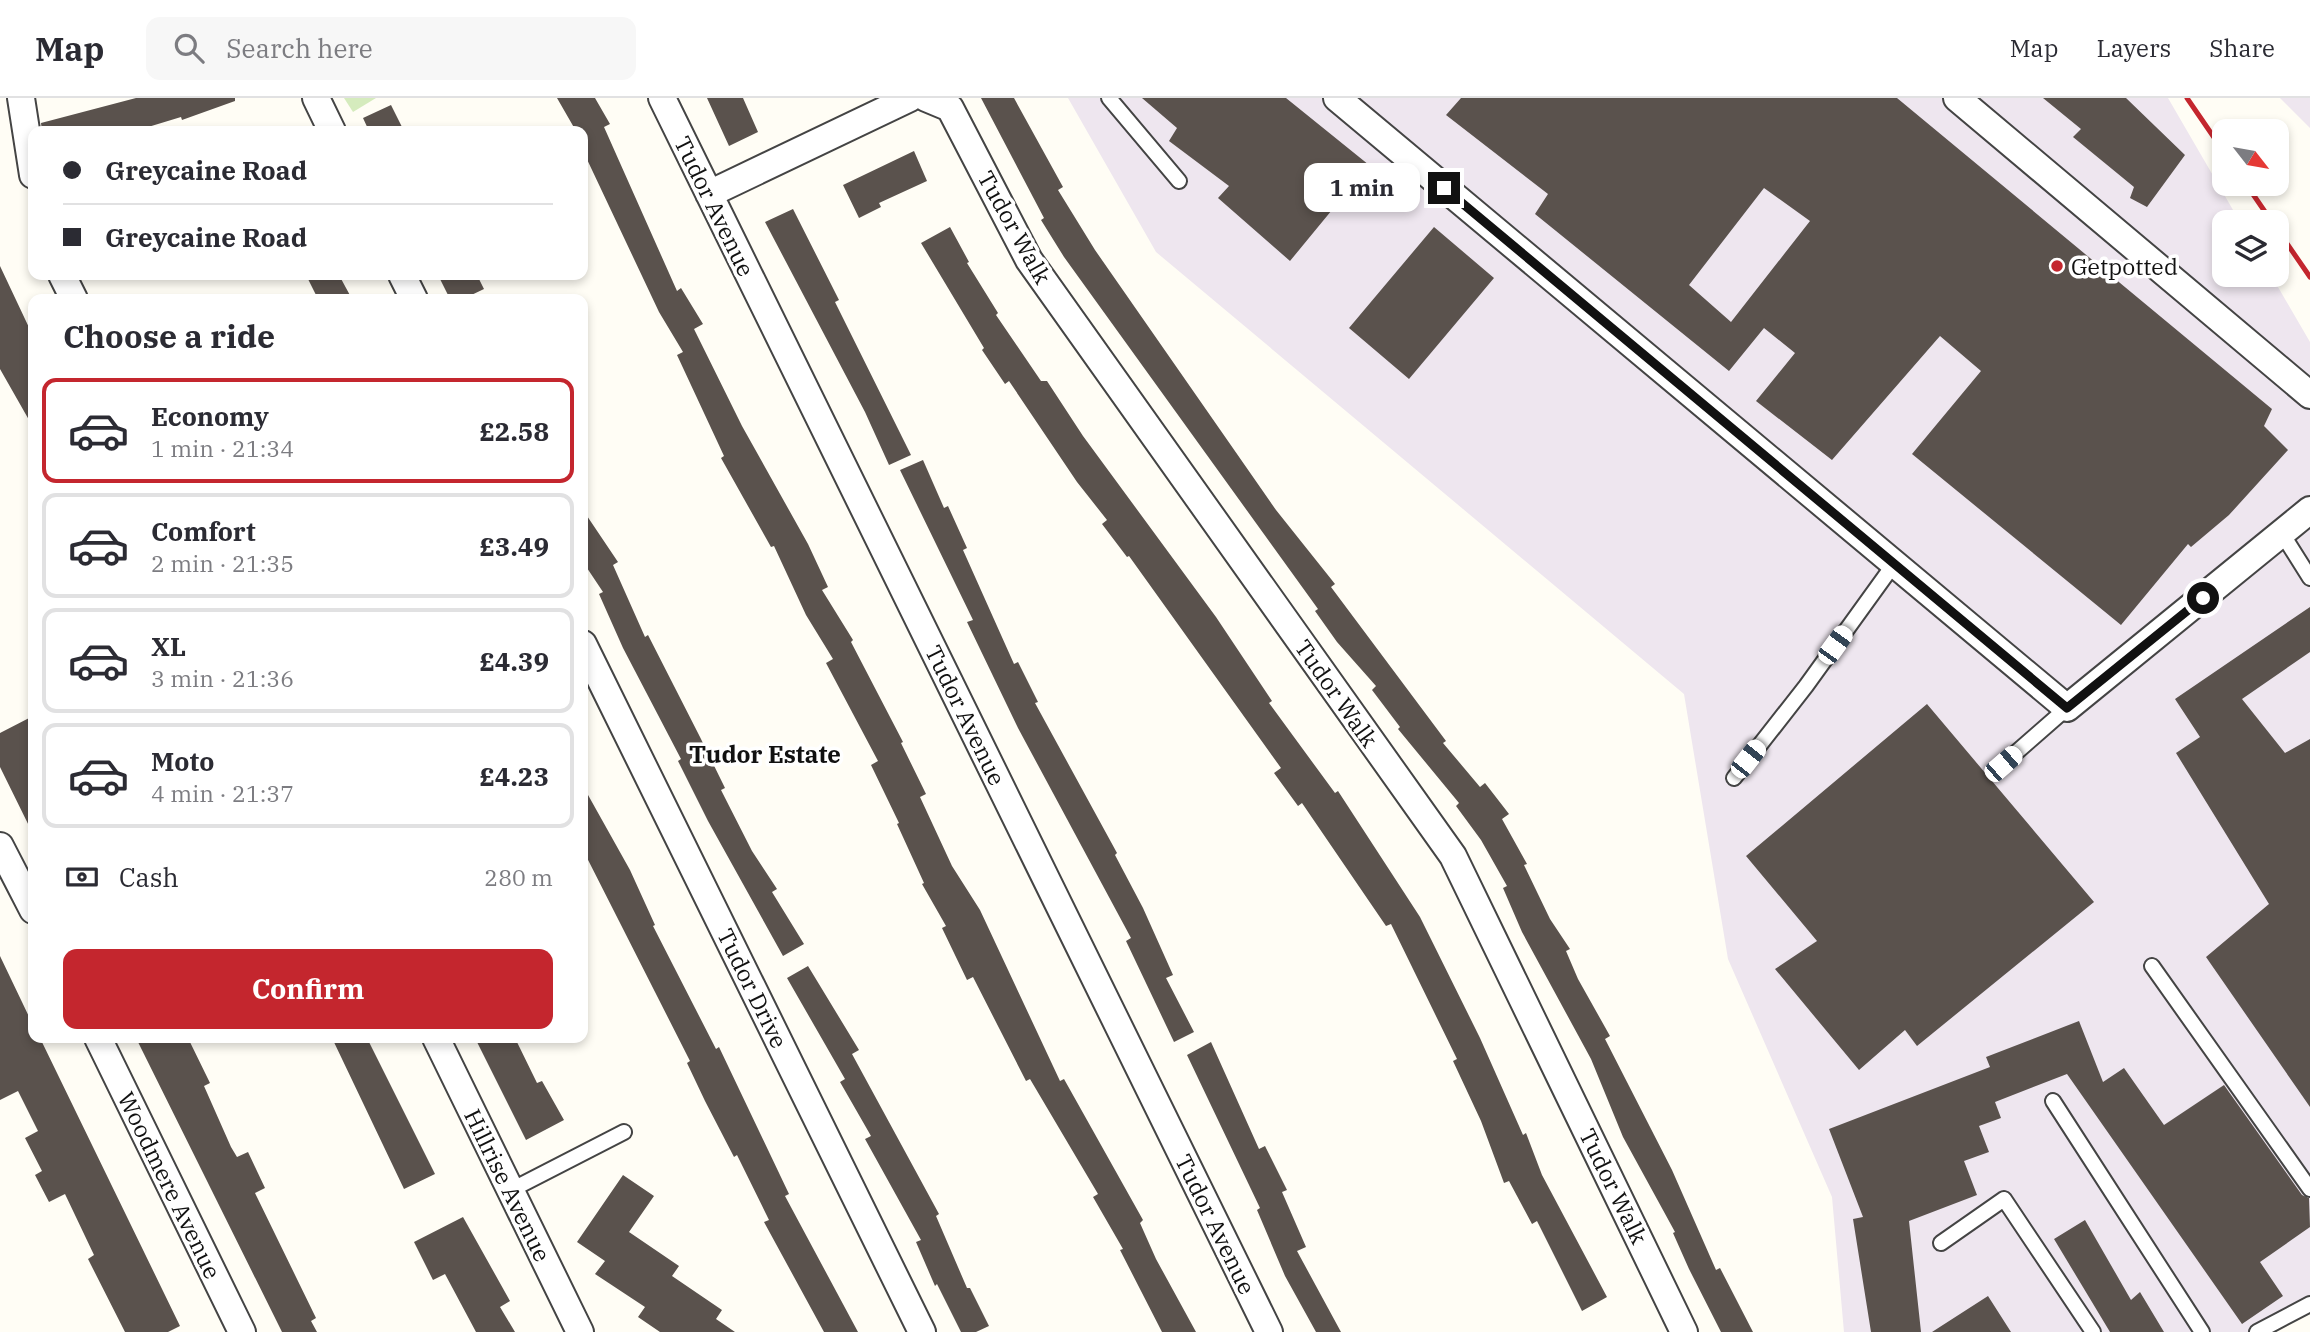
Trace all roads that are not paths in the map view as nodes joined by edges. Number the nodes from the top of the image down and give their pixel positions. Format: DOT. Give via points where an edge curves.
graph roads {
  1 [pos="21,98"];
  2 [pos="316,98"];
  3 [pos="663,98"];
  4 [pos="910,98"];
  5 [pos="926,98"];
  6 [pos="1109,98"];
  7 [pos="1337,98"];
  8 [pos="1957,98"];
  9 [pos="330,126"];
  10 [pos="28,143"];
  11 [pos="1179,181"];
  12 [pos="709,194"];
  13 [pos="2310,395"];
  14 [pos="2310,510"];
  15 [pos="2283,536"];
  16 [pos="1894,564"];
  17 [pos="2310,578"];
  18 [pos="588,655"];
  19 [pos="2067,708"];
  20 [pos="2003,764"];
  21 [pos="1734,778"];
  22 [pos="0,846"];
  23 [pos="28,900"];
  24 [pos="2152,966"];
  25 [pos="100,1043"];
  26 [pos="438,1043"];
  27 [pos="2053,1101"];
  28 [pos="624,1132"];
  29 [pos="2310,1189"];
  30 [pos="511,1190"];
  31 [pos="1941,1243"];
  32 [pos="2310,1304"];
  33 [pos="242,1332"];
  34 [pos="580,1332"];
  35 [pos="922,1332"];
  36 [pos="1269,1332"];
  37 [pos="1684,1332"];
  38 [pos="2093,1332"];
  39 [pos="2202,1332"];
  40 [pos="2257,1332"];
  1 -- 10 [label="street"];
  2 -- 9 [label="street"];
  3 -- 12 [label="street, Tudor Avenue"];
  4 -- 12 [label="street"];
  5 -- 37 [label="street, Tudor Walk" via="950,108 1029,260 1453,856"];
  6 -- 11 [label="lane"];
  7 -- 16 [label="street"];
  8 -- 13 [label="street"];
  12 -- 36 [label="street, Tudor Avenue"];
  14 -- 15 [label="street"];
  15 -- 17 [label="lane"];
  15 -- 19 [label="street"];
  16 -- 19 [label="street"];
  16 -- 21 [label="lane"];
  18 -- 35 [label="street, Tudor Drive"];
  19 -- 20 [label="lane"];
  22 -- 23 [label="street"];
  24 -- 29 [label="lane"];
  25 -- 33 [label="street, Woodmere Avenue"];
  26 -- 30 [label="street, Hillrise Avenue"];
  27 -- 39 [label="lane"];
  28 -- 30 [label="lane"];
  30 -- 34 [label="street, Hillrise Avenue"];
  31 -- 38 [label="lane" via="2004,1199"];
  32 -- 40 [label="lane"];
}
